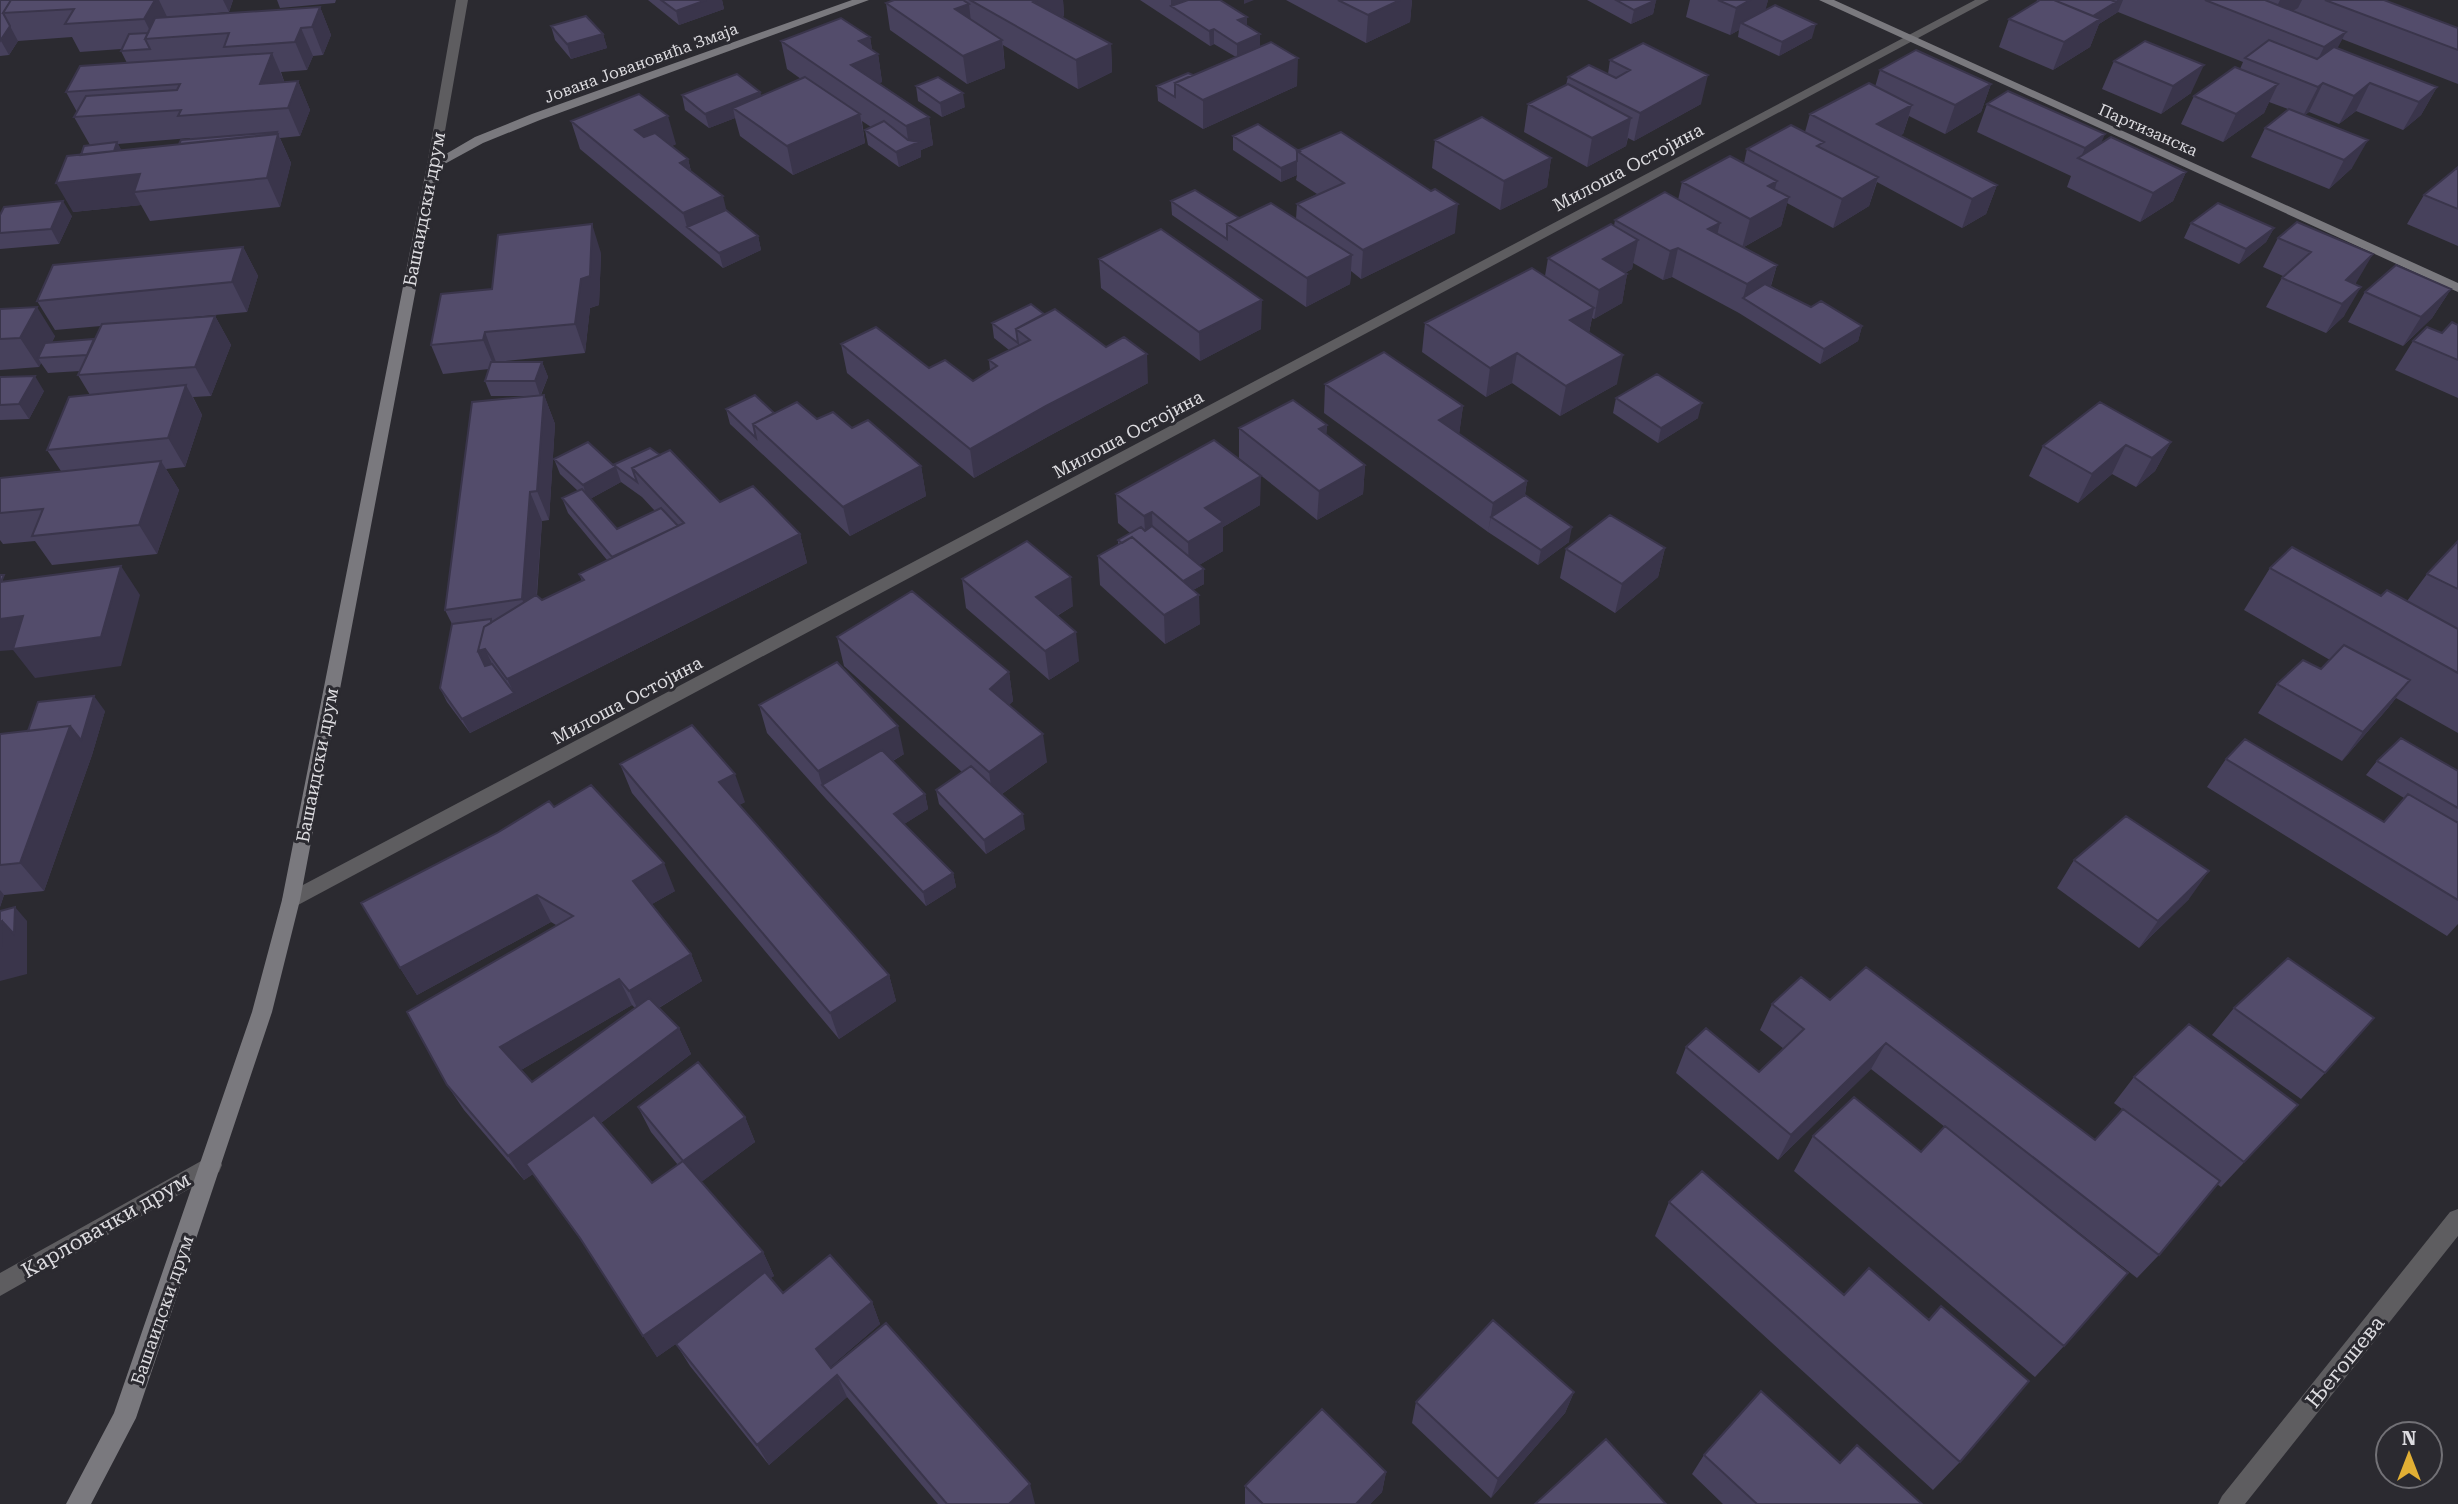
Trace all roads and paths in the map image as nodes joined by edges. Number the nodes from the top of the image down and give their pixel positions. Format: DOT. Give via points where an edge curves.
graph roads {
  1 [pos="463,0"];
  2 [pos="863,0"];
  3 [pos="1825,0"];
  4 [pos="1983,0"];
  5 [pos="1910,39"];
  6 [pos="433,165"];
  7 [pos="2458,288"];
  8 [pos="291,900"];
  9 [pos="212,1165"];
  10 [pos="2458,1219"];
  11 [pos="0,1286"];
  12 [pos="78,1504"];
  13 [pos="2230,1504"];
  1 -- 6 [label="street, Башаидски друм"];
  2 -- 6 [label="street, Јована Јовановића Змаја" via="536,117"];
  3 -- 5 [label="street, Партизанска"];
  4 -- 5 [label="street, Милоша Остојина"];
  5 -- 7 [label="street, Партизанска"];
  5 -- 8 [label="street, Милоша Остојина"];
  6 -- 8 [label="street, Башаидски друм"];
  8 -- 9 [label="street, Башаидски друм" via="262,1012"];
  9 -- 11 [label="street, Карловачки друм"];
  9 -- 12 [label="street, Башаидски друм" via="124,1418"];
  10 -- 13 [label="street, Његошева"];
}
